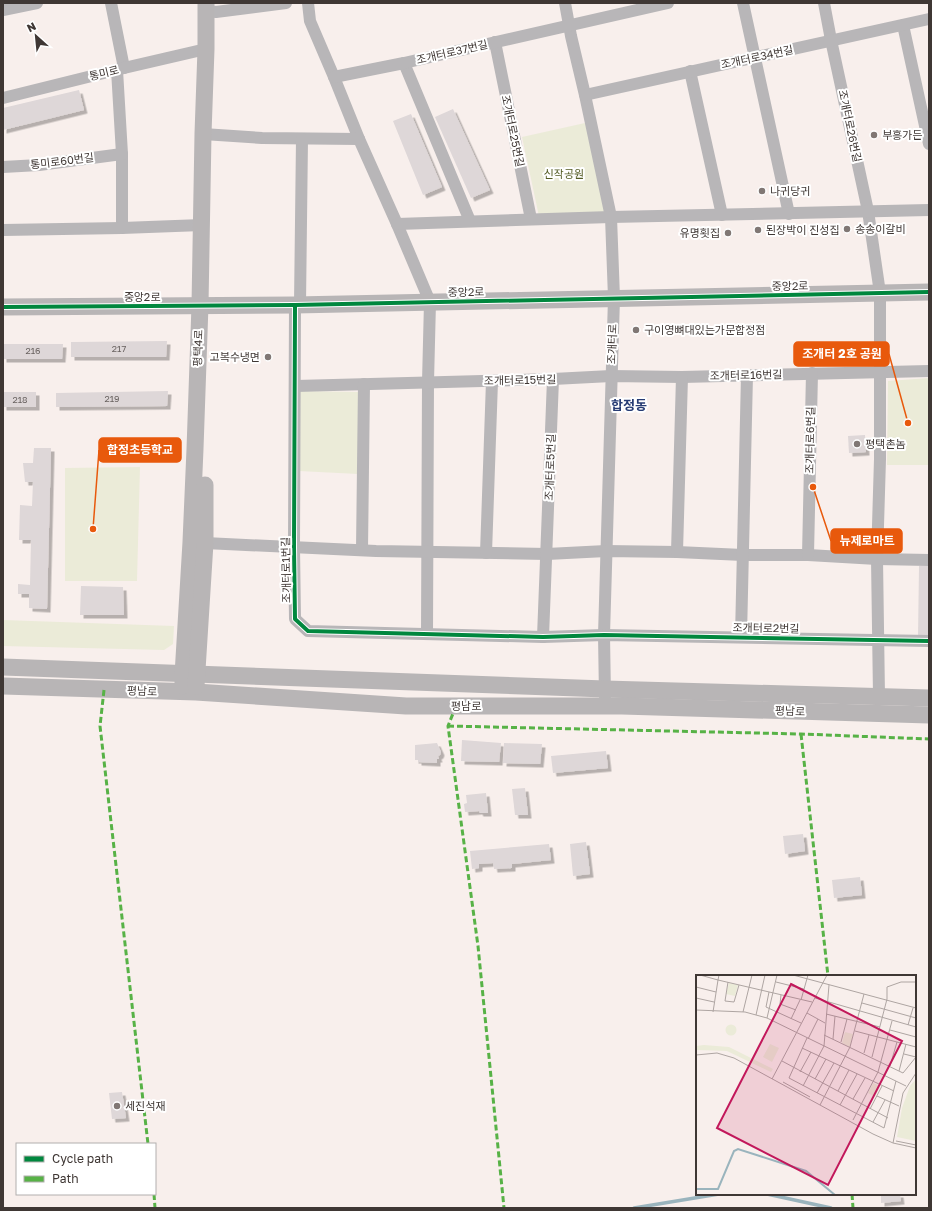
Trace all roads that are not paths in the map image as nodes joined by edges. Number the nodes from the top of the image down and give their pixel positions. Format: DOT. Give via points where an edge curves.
graph roads {
  1 [pos="37,3"];
  2 [pos="111,3"];
  3 [pos="286,3"];
  4 [pos="308,3"];
  5 [pos="565,3"];
  6 [pos="668,3"];
  7 [pos="743,3"];
  8 [pos="824,3"];
  9 [pos="211,7"];
  10 [pos="3,10"];
  11 [pos="929,19"];
  12 [pos="570,25"];
  13 [pos="903,25"];
  14 [pos="831,40"];
  15 [pos="495,42"];
  16 [pos="206,49"];
  17 [pos="754,57"];
  18 [pos="404,63"];
  19 [pos="120,69"];
  20 [pos="690,71"];
  21 [pos="334,77"];
  22 [pos="586,94"];
  23 [pos="3,98"];
  24 [pos="208,135"];
  25 [pos="302,138"];
  26 [pos="359,139"];
  27 [pos="929,144"];
  28 [pos="122,154"];
  29 [pos="3,167"];
  30 [pos="929,210"];
  31 [pos="868,211"];
  32 [pos="789,214"];
  33 [pos="722,215"];
  34 [pos="611,217"];
  35 [pos="531,219"];
  36 [pos="470,221"];
  37 [pos="397,224"];
  38 [pos="202,225"];
  39 [pos="122,228"];
  40 [pos="3,230"];
  41 [pos="929,292"];
  42 [pos="880,293"];
  43 [pos="614,298"];
  44 [pos="430,302"];
  45 [pos="297,304"];
  46 [pos="205,305"];
  47 [pos="3,307"];
  48 [pos="929,371"];
  49 [pos="881,372"];
  50 [pos="812,373"];
  51 [pos="747,375"];
  52 [pos="611,376"];
  53 [pos="682,377"];
  54 [pos="553,379"];
  55 [pos="492,381"];
  56 [pos="428,382"];
  57 [pos="364,384"];
  58 [pos="296,386"];
  59 [pos="204,543"];
  60 [pos="294,547"];
  61 [pos="362,550"];
  62 [pos="606,550"];
  63 [pos="427,552"];
  64 [pos="677,552"];
  65 [pos="486,553"];
  66 [pos="547,554"];
  67 [pos="743,555"];
  68 [pos="808,555"];
  69 [pos="877,559"];
  70 [pos="929,560"];
  71 [pos="427,634"];
  72 [pos="604,634"];
  73 [pos="741,636"];
  74 [pos="543,637"];
  75 [pos="877,640"];
  76 [pos="929,640"];
  77 [pos="3,667"];
  78 [pos="189,675"];
  79 [pos="3,686"];
  80 [pos="190,692"];
  81 [pos="878,696"];
  82 [pos="605,698"];
  83 [pos="929,698"];
  84 [pos="929,715"];
  1 -- 10 [label="street"];
  2 -- 19 [label="street"];
  3 -- 9 [label="street"];
  4 -- 21 [label="street" via="310,21"];
  5 -- 12 [label="street, 조개터로"];
  6 -- 12 [label="street, 조개터로37번길"];
  7 -- 17 [label="street"];
  8 -- 14 [label="street, 조개터로26번길"];
  9 -- 16 [label="street, 평택4로"];
  9 -- 24 [label="street, 평택4로"];
  11 -- 13 [label="street, 조개터로34번길"];
  12 -- 15 [label="street, 조개터로37번길"];
  12 -- 22 [label="street, 조개터로"];
  13 -- 14 [label="street, 조개터로34번길"];
  13 -- 27 [label="street"];
  14 -- 17 [label="street, 조개터로34번길"];
  14 -- 31 [label="street, 조개터로26번길"];
  15 -- 18 [label="street, 조개터로37번길"];
  15 -- 35 [label="street, 조개터로25번길"];
  16 -- 19 [label="street, 통미로"];
  16 -- 24 [label="street, 평택4로"];
  17 -- 20 [label="street, 조개터로34번길"];
  17 -- 32 [label="street"];
  18 -- 21 [label="street, 조개터로37번길"];
  18 -- 36 [label="street"];
  19 -- 23 [label="street, 통미로"];
  19 -- 28 [label="street"];
  20 -- 22 [label="street, 조개터로34번길"];
  20 -- 33 [label="street"];
  21 -- 26 [label="street"];
  22 -- 34 [label="street, 조개터로"];
  24 -- 25 [label="street"];
  24 -- 38 [label="street, 평택4로"];
  24 -- 46 [label="street, 평택4로"];
  25 -- 26 [label="street"];
  25 -- 45 [label="street"];
  26 -- 37 [label="street"];
  28 -- 29 [label="street, 통미로60번길"];
  28 -- 39 [label="street"];
  30 -- 31 [label="street"];
  31 -- 32 [label="street"];
  31 -- 42 [label="street, 조개터로26번길"];
  32 -- 33 [label="street"];
  33 -- 34 [label="street"];
  34 -- 35 [label="street"];
  34 -- 43 [label="street, 조개터로"];
  35 -- 36 [label="street"];
  36 -- 37 [label="street"];
  37 -- 44 [label="street"];
  38 -- 39 [label="street"];
  38 -- 46 [label="street, 평택4로"];
  39 -- 40 [label="street"];
  41 -- 42 [label="street, 중앙2로"];
  42 -- 43 [label="street, 중앙2로"];
  42 -- 49 [label="street"];
  43 -- 44 [label="street, 중앙2로"];
  43 -- 52 [label="street, 조개터로"];
  44 -- 45 [label="street, 중앙2로"];
  44 -- 56 [label="street"];
  45 -- 46 [label="street, 중앙2로"];
  45 -- 58 [label="street, 조개터로1번길"];
  46 -- 47 [label="street, 중앙2로"];
  46 -- 59 [label="street, 평택4로"];
  46 -- 78 [label="street, 평택4로" via="192,542"];
  48 -- 49 [label="street, 조개터로16번길"];
  49 -- 50 [label="street, 조개터로16번길"];
  49 -- 69 [label="street"];
  50 -- 51 [label="street, 조개터로16번길"];
  50 -- 68 [label="street, 조개터로6번길"];
  51 -- 53 [label="street, 조개터로16번길"];
  51 -- 67 [label="street"];
  52 -- 53 [label="street, 조개터로16번길"];
  52 -- 54 [label="street, 조개터로15번길"];
  52 -- 62 [label="street, 조개터로"];
  53 -- 64 [label="street"];
  54 -- 55 [label="street, 조개터로15번길"];
  54 -- 66 [label="street, 조개터로5번길"];
  55 -- 56 [label="street, 조개터로15번길"];
  55 -- 65 [label="street"];
  56 -- 57 [label="street, 조개터로15번길"];
  56 -- 63 [label="street"];
  57 -- 58 [label="street, 조개터로15번길"];
  57 -- 61 [label="street"];
  58 -- 60 [label="street, 조개터로1번길"];
  59 -- 60 [label="street"];
  59 -- 78 [label="street, 평택4로"];
  60 -- 61 [label="street"];
  60 -- 71 [label="street, 조개터로1번길" via="295,619 308,631"];
  61 -- 63 [label="street"];
  62 -- 64 [label="street"];
  62 -- 66 [label="street"];
  62 -- 72 [label="street, 조개터로"];
  63 -- 65 [label="street"];
  63 -- 71 [label="street"];
  64 -- 67 [label="street"];
  65 -- 66 [label="street"];
  66 -- 74 [label="street, 조개터로5번길"];
  67 -- 68 [label="street"];
  67 -- 73 [label="street"];
  68 -- 69 [label="street"];
  69 -- 70 [label="street"];
  69 -- 75 [label="street"];
  71 -- 74 [label="street, 조개터로1번길"];
  72 -- 73 [label="street, 조개터로2번길"];
  72 -- 74 [label="street, 조개터로1번길"];
  72 -- 82 [label="street, 조개터로"];
  73 -- 75 [label="street, 조개터로2번길"];
  75 -- 76 [label="street, 조개터로2번길"];
  75 -- 81 [label="street"];
  77 -- 78 [label="street, 평남로"];
  78 -- 80 [label="street, 평택4로"];
  78 -- 82 [label="street, 평남로"];
  79 -- 80 [label="street, 평남로"];
  80 -- 82 [label="street, 평남로" via="406,706"];
  81 -- 82 [label="street, 평남로"];
  81 -- 83 [label="street, 평남로"];
  82 -- 84 [label="street, 평남로"];
}
